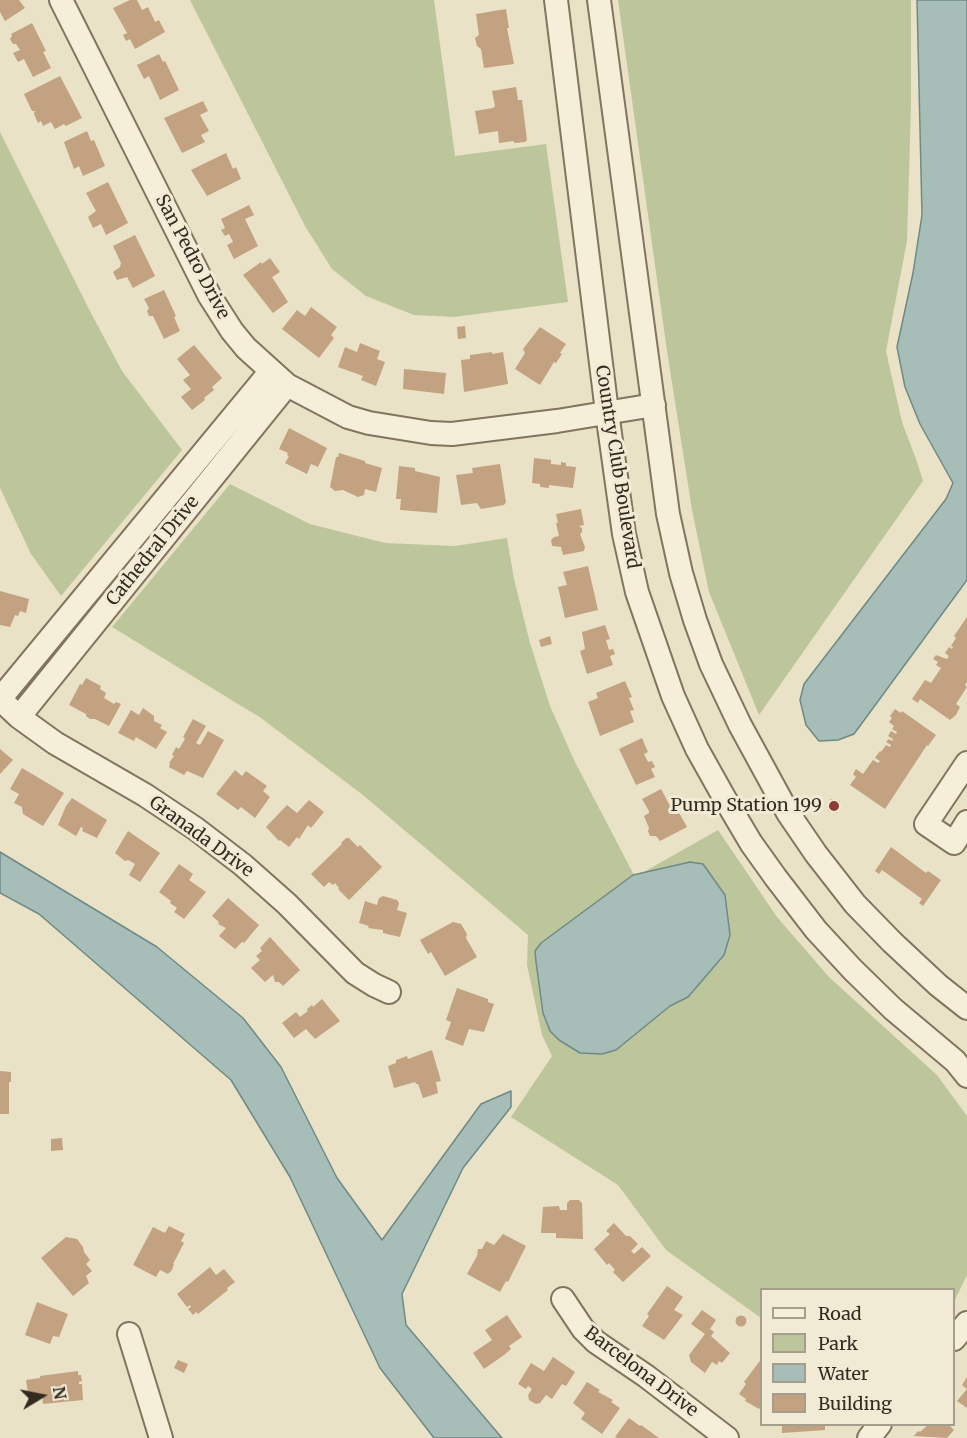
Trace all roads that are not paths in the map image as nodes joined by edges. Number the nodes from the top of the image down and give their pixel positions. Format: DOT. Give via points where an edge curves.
graph roads {
  1 [pos="62,0"];
  2 [pos="556,0"];
  3 [pos="599,0"];
  4 [pos="279,378"];
  5 [pos="654,405"];
  6 [pos="607,412"];
  7 [pos="0,699"];
  8 [pos="19,717"];
  9 [pos="966,766"];
  10 [pos="967,822"];
  11 [pos="389,992"];
  12 [pos="967,1008"];
  13 [pos="967,1076"];
  14 [pos="563,1299"];
  15 [pos="967,1323"];
  16 [pos="129,1334"];
  17 [pos="955,1337"];
  18 [pos="879,1426"];
  19 [pos="161,1438"];
  20 [pos="727,1438"];
  21 [pos="869,1438"];
  1 -- 4 [label="street, San Pedro Drive" via="209,295 246,348"];
  2 -- 6 [label="street, Country Club Boulevard"];
  3 -- 5 [label="street"];
  4 -- 6 [label="street, San Pedro Drive" via="348,417 421,432 452,434"];
  4 -- 7 [label="street, Cathedral Drive"];
  4 -- 8 [label="street, Cathedral Drive"];
  5 -- 6 [label="street, San Pedro Drive"];
  5 -- 12 [label="street" via="668,514 681,573 711,664 740,725 788,813 822,863 892,942"];
  6 -- 13 [label="street, Country Club Boulevard" via="624,534 638,592 674,696 703,759 751,843 816,930 893,1009 955,1061"];
  7 -- 8 [label="street, Granada Drive"];
  8 -- 11 [label="street, Granada Drive" via="196,829 287,904 356,973"];
  9 -- 10 [label="street" via="926,824 954,843"];
  14 -- 20 [label="street, Barcelona Drive" via="596,1342"];
  15 -- 17 [label="street"];
  16 -- 19 [label="street"];
  18 -- 21 [label="street"];
}
